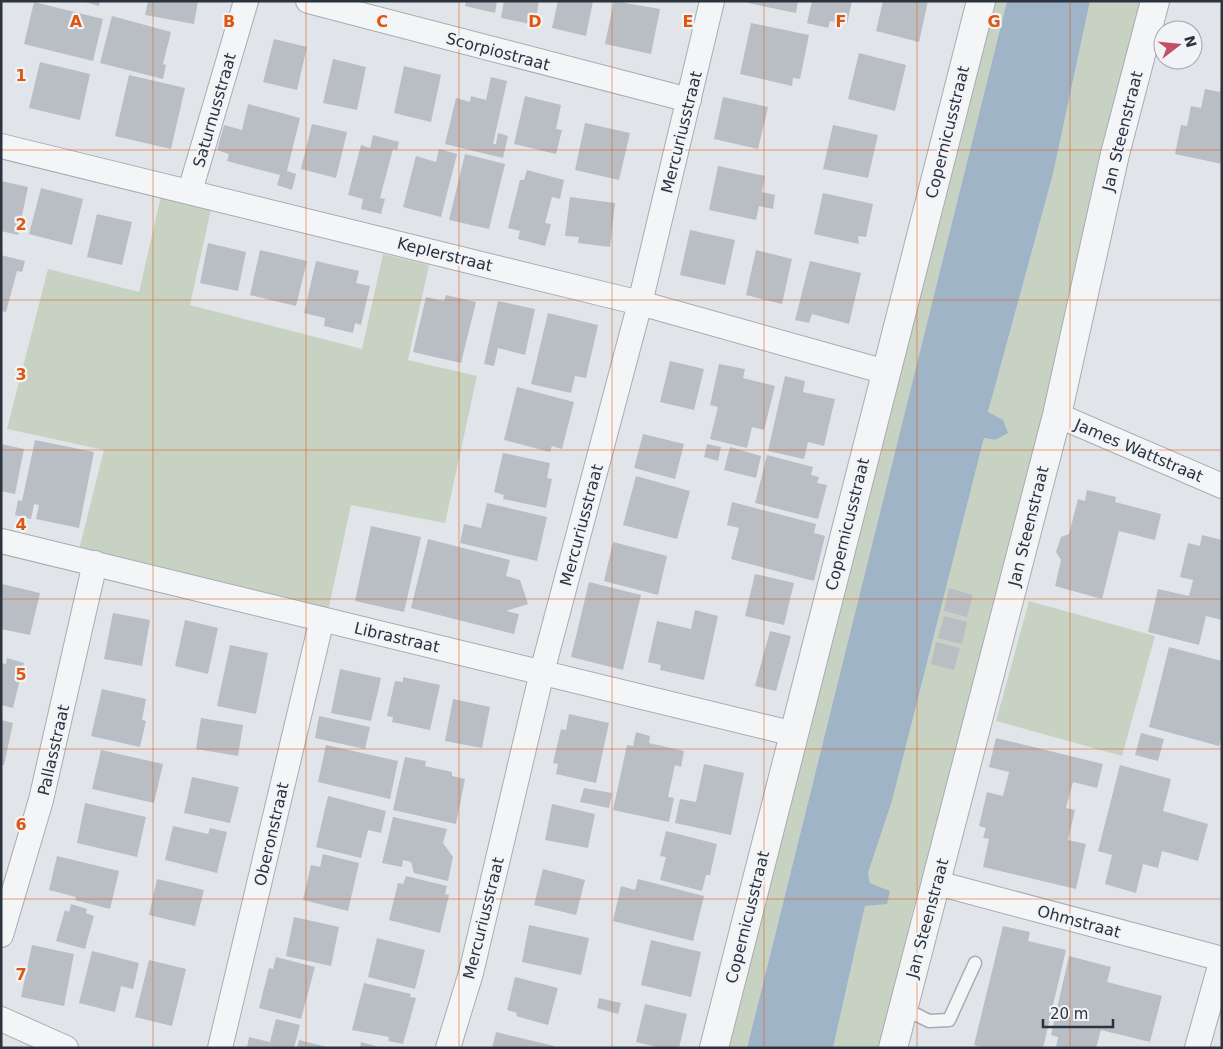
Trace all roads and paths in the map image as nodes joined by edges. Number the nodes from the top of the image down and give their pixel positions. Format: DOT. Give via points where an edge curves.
graph roads {
  1 [pos="246,1"];
  2 [pos="308,1"];
  3 [pos="712,1"];
  4 [pos="981,1"];
  5 [pos="1155,1"];
  6 [pos="688,100"];
  7 [pos="1,146"];
  8 [pos="190,191"];
  9 [pos="640,303"];
  10 [pos="886,372"];
  11 [pos="1057,415"];
  12 [pos="1222,486"];
  13 [pos="1,541"];
  14 [pos="95,563"];
  15 [pos="322,620"];
  16 [pos="542,672"];
  17 [pos="794,734"];
  18 [pos="936,883"];
  19 [pos="1,935"];
  20 [pos="1222,959"];
  21 [pos="975,963"];
  22 [pos="903,1008"];
  23 [pos="1,1019"];
  24 [pos="66,1048"];
  25 [pos="220,1048"];
  26 [pos="448,1048"];
  27 [pos="714,1048"];
  28 [pos="893,1048"];
  29 [pos="1197,1048"];
  1 -- 8 [label="street, Saturnusstraat"];
  2 -- 6 [label="street, Scorpiostraat"];
  3 -- 6 [label="street, Mercuriusstraat"];
  4 -- 10 [label="street, Copernicusstraat"];
  5 -- 11 [label="street, Jan Steenstraat" via="1114,154"];
  6 -- 9 [label="street, Mercuriusstraat"];
  7 -- 8 [label="street, Keplerstraat"];
  8 -- 9 [label="street, Keplerstraat"];
  9 -- 10 [label="street, Keplerstraat"];
  9 -- 16 [label="street, Mercuriusstraat"];
  10 -- 17 [label="street, Copernicusstraat"];
  11 -- 12 [label="street, James Wattstraat"];
  11 -- 18 [label="street, Jan Steenstraat"];
  13 -- 14 [label="street, Librastraat"];
  14 -- 15 [label="street, Librastraat"];
  14 -- 19 [label="street, Pallasstraat" via="42,800"];
  15 -- 16 [label="street, Librastraat"];
  15 -- 25 [label="street, Oberonstraat"];
  16 -- 17 [label="street, Librastraat"];
  16 -- 26 [label="street, Mercuriusstraat" via="471,973"];
  17 -- 27 [label="street, Copernicusstraat"];
  18 -- 20 [label="street, Ohmstraat"];
  18 -- 22 [label="street, Jan Steenstraat"];
  20 -- 29 [label="street"];
  21 -- 22 [label="lane" via="949,1020 929,1021"];
  22 -- 28 [label="street, Jan Steenstraat"];
  23 -- 24 [label="street"];
}
